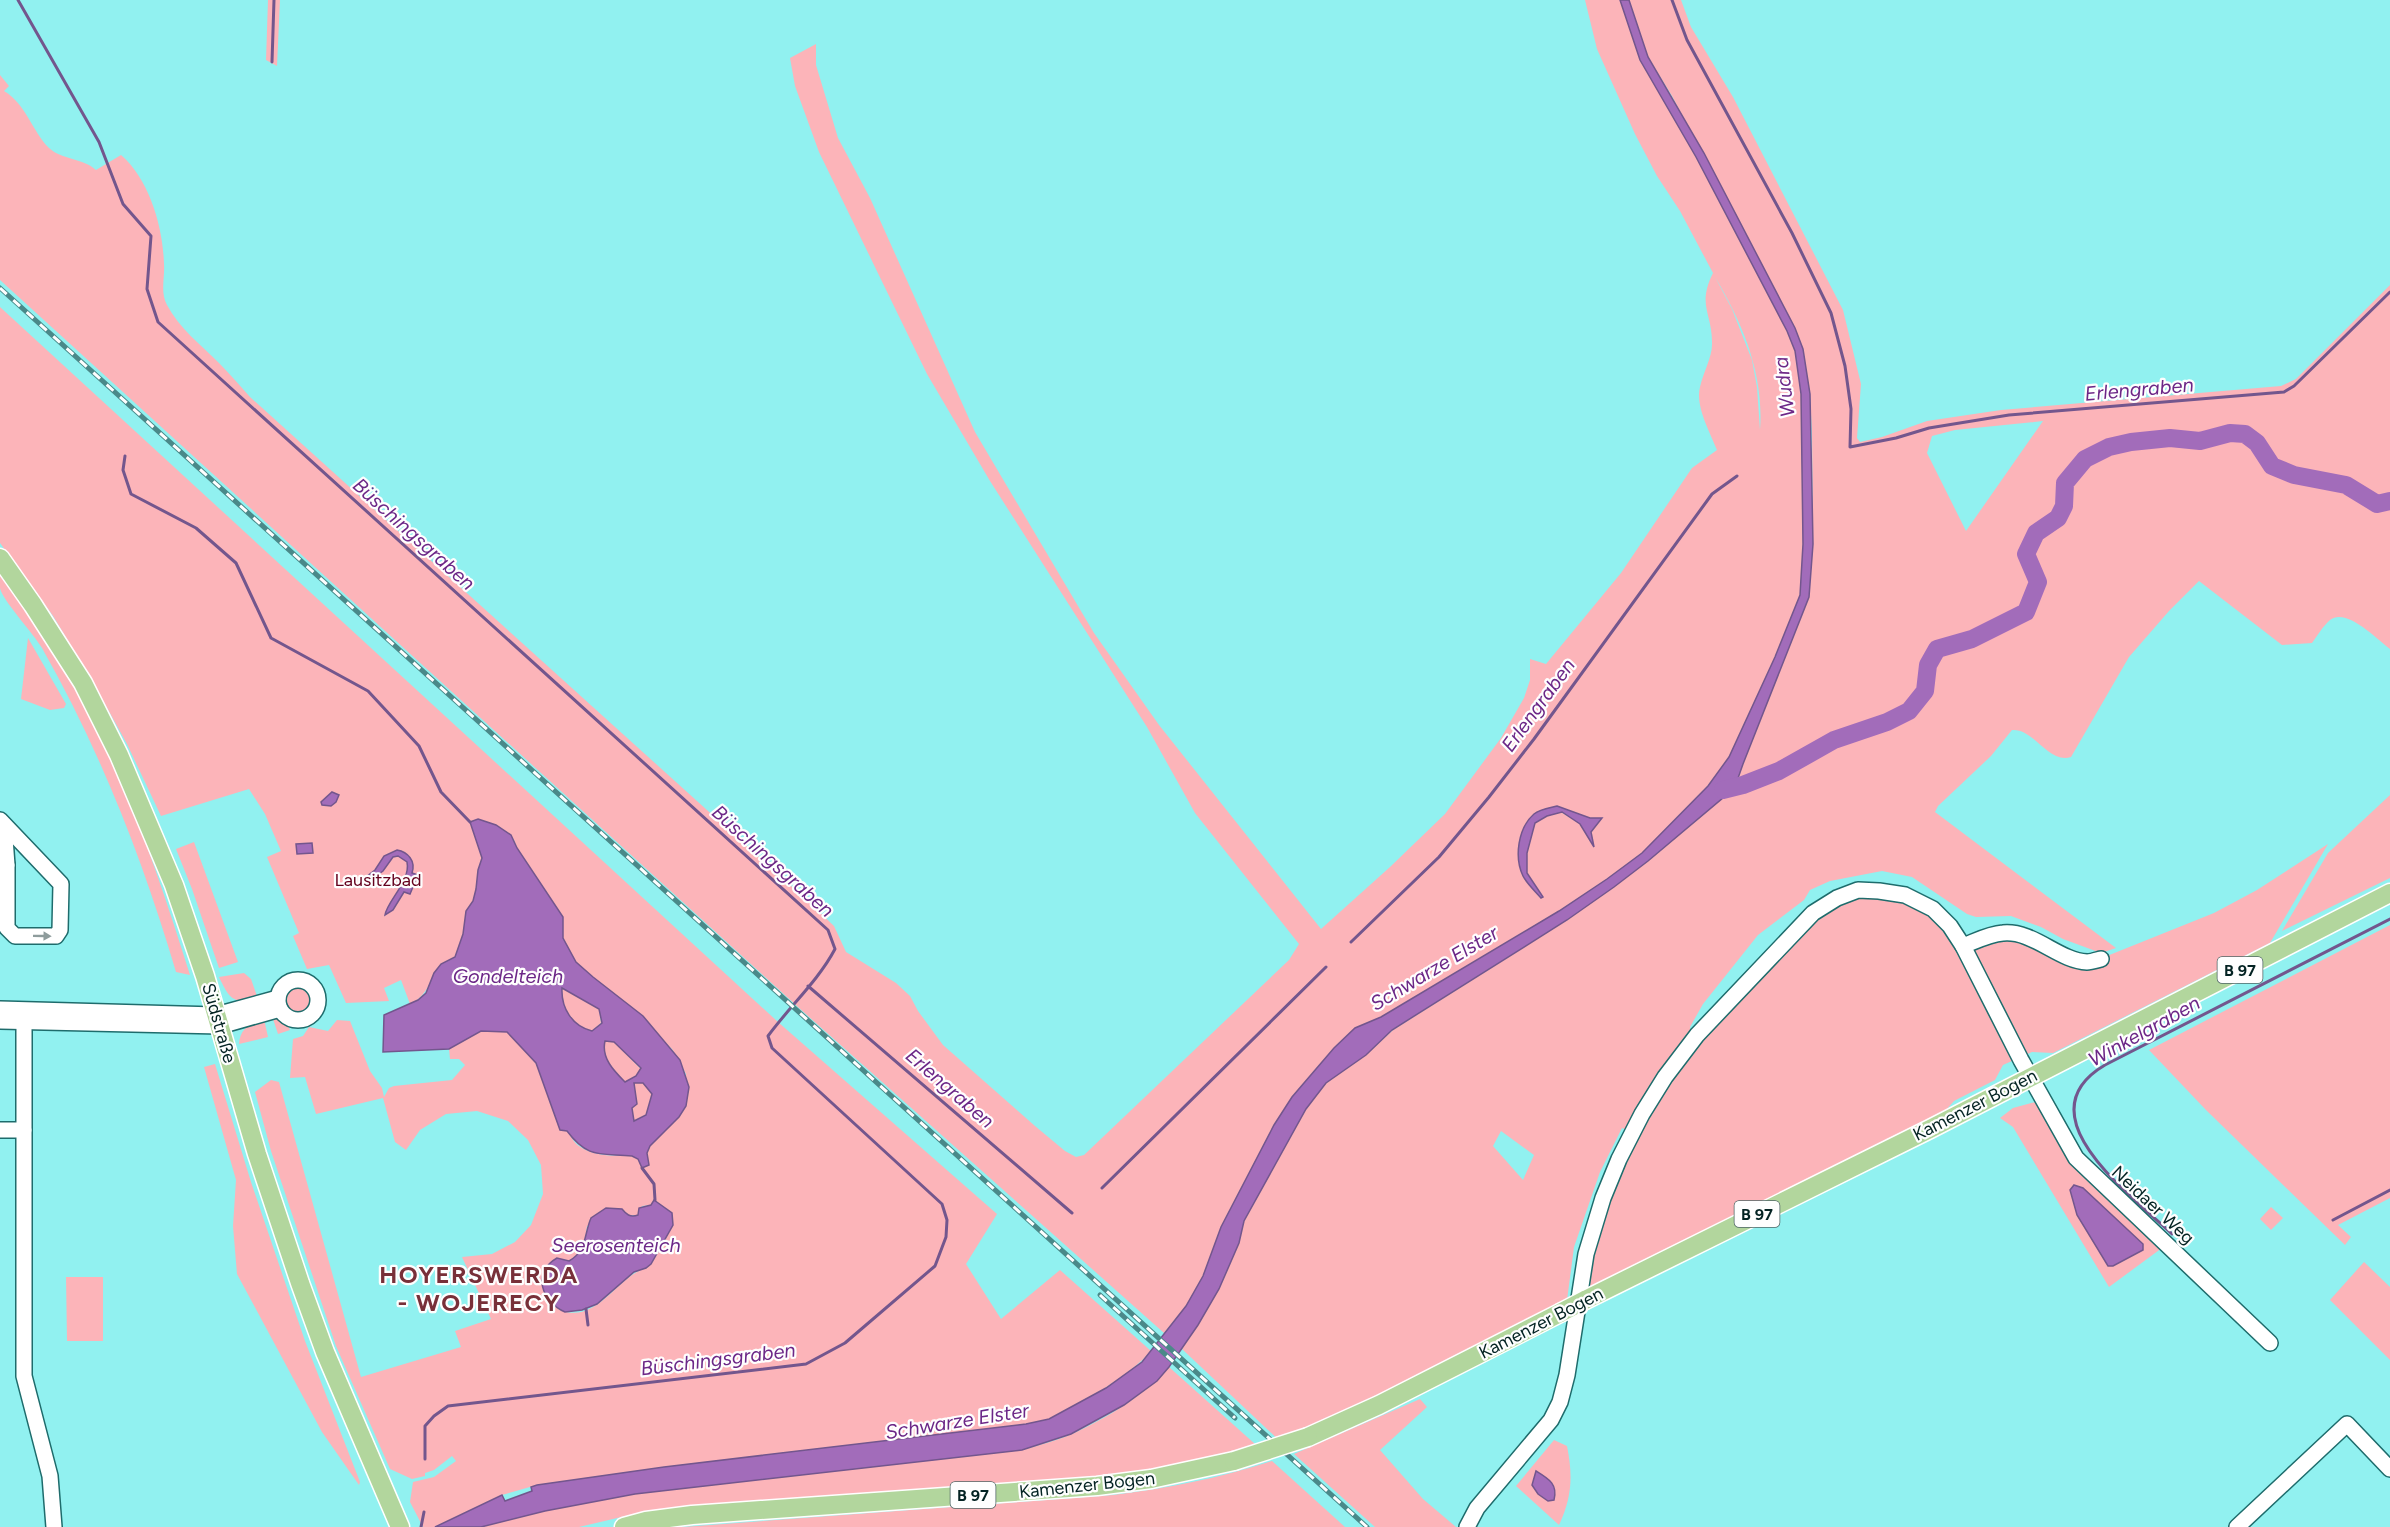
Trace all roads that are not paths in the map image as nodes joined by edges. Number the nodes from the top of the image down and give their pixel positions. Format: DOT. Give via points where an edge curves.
graph roads {
  1 [pos="0,558"];
  2 [pos="2,823"];
  3 [pos="3,866"];
  4 [pos="2390,893"];
  5 [pos="1964,946"];
  6 [pos="2101,958"];
  7 [pos="279,1004"];
  8 [pos="0,1010"];
  9 [pos="0,1021"];
  10 [pos="24,1021"];
  11 [pos="218,1021"];
  12 [pos="2030,1077"];
  13 [pos="0,1130"];
  14 [pos="24,1130"];
  15 [pos="2270,1343"];
  16 [pos="2390,1469"];
  17 [pos="54,1527"];
  18 [pos="400,1527"];
  19 [pos="624,1527"];
  20 [pos="1467,1527"];
  21 [pos="2237,1527"];
  1 -- 11 [label="main road, Südstraße" via="70,663 119,755 174,885"];
  2 -- 3 [label="street"];
  3 -- 2 [label="street, one-way" via="7,928 15,936 56,936 60,930 61,884"];
  4 -- 12 [label="main road, Kamenzer Bogen / B 97"];
  5 -- 6 [label="street" via="2005,932 2088,963"];
  5 -- 12 [label="street, Neidaer Weg"];
  5 -- 20 [label="street, Neidaer Weg" via="1933,909 1905,895 1858,890 1813,913 1697,1035 1642,1114 1580,1250 1567,1375 1560,1402 1551,1420 1478,1508"];
  7 -- 11 [label="street"];
  8 -- 11 [label="street"];
  9 -- 10 [label="street"];
  10 -- 11 [label="street"];
  10 -- 14 [label="street"];
  11 -- 18 [label="main road, Südstraße" via="300,1283"];
  12 -- 15 [label="street, Neidaer Weg" via="2076,1158"];
  12 -- 19 [label="main road, Kamenzer Bogen / B 97, bridge" via="1379,1405 1308,1437 1234,1461 1097,1486 692,1515"];
  13 -- 14 [label="street"];
  14 -- 17 [label="street" via="24,1376 50,1476"];
  16 -- 21 [label="street" via="2347,1424"];
}
